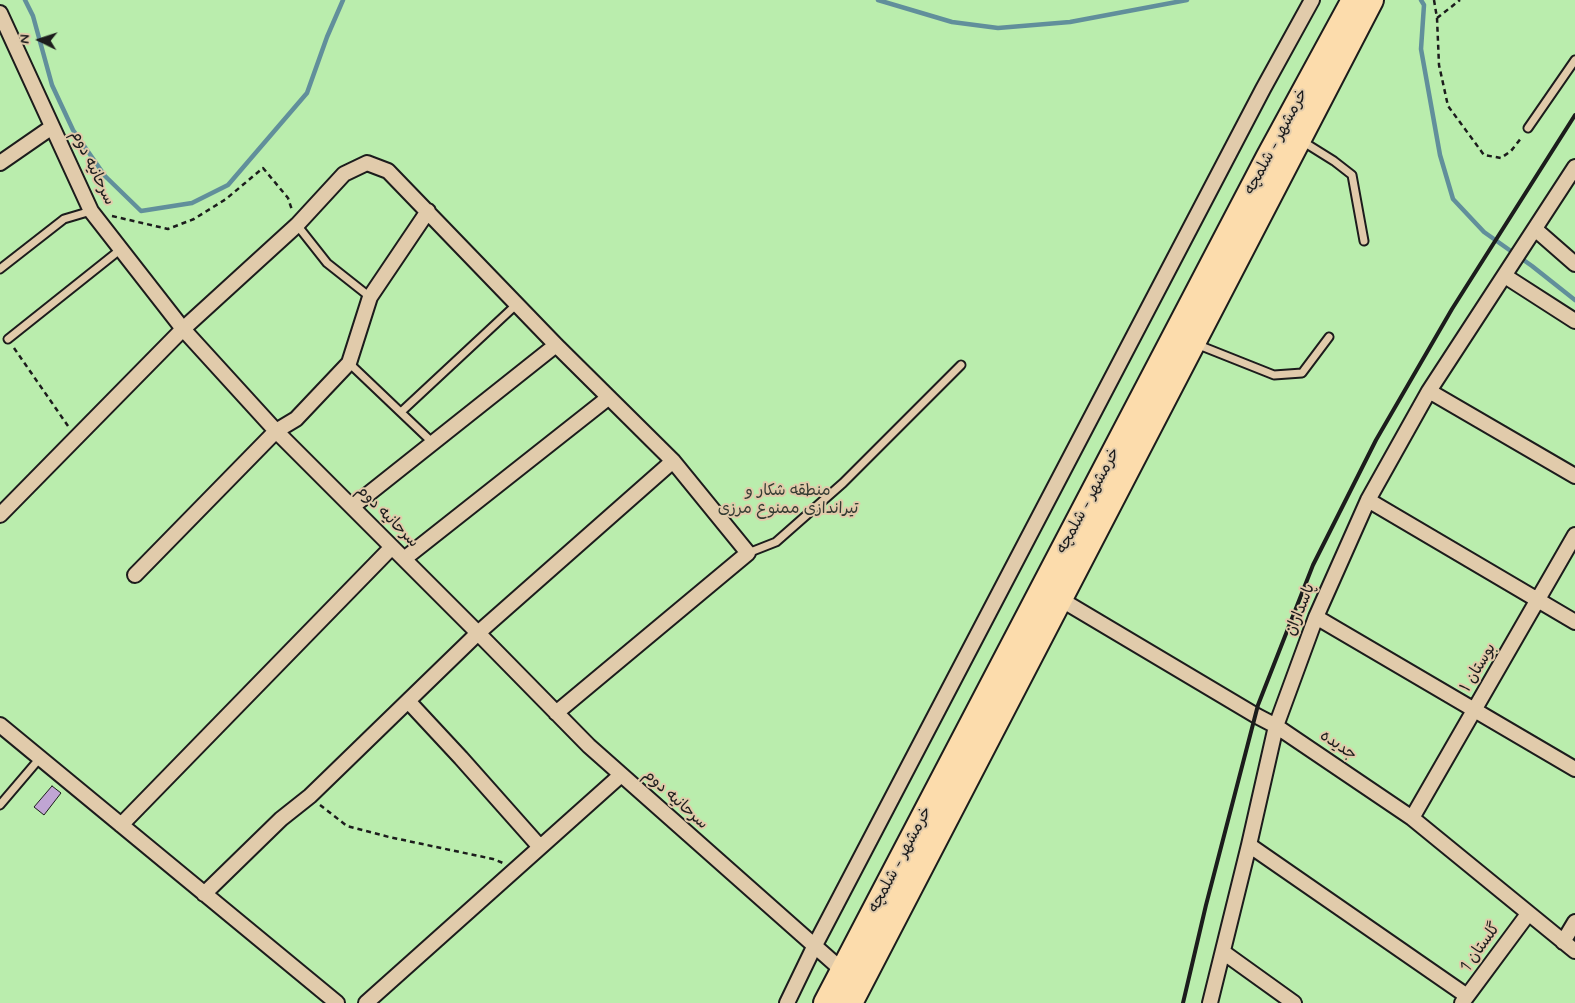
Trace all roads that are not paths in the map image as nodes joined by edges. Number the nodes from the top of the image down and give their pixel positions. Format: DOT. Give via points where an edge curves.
graph roads {
  1 [pos="1312,0"];
  2 [pos="1354,0"];
  3 [pos="1371,0"];
  4 [pos="0,16"];
  5 [pos="1575,60"];
  6 [pos="52,127"];
  7 [pos="1528,128"];
  8 [pos="1300,139"];
  9 [pos="0,163"];
  10 [pos="1575,167"];
  11 [pos="92,211"];
  12 [pos="428,211"];
  13 [pos="296,224"];
  14 [pos="1535,228"];
  15 [pos="1364,241"];
  16 [pos="122,249"];
  17 [pos="1575,264"];
  18 [pos="0,269"];
  19 [pos="1508,271"];
  20 [pos="370,297"];
  21 [pos="516,304"];
  22 [pos="1575,320"];
  23 [pos="183,329"];
  24 [pos="1329,338"];
  25 [pos="8,339"];
  26 [pos="1193,343"];
  27 [pos="556,345"];
  28 [pos="349,363"];
  29 [pos="961,365"];
  30 [pos="1429,392"];
  31 [pos="608,398"];
  32 [pos="401,412"];
  33 [pos="276,431"];
  34 [pos="433,442"];
  35 [pos="673,461"];
  36 [pos="1575,476"];
  37 [pos="1368,500"];
  38 [pos="352,507"];
  39 [pos="0,514"];
  40 [pos="1575,535"];
  41 [pos="392,547"];
  42 [pos="748,553"];
  43 [pos="404,559"];
  44 [pos="135,575"];
  45 [pos="1052,594"];
  46 [pos="1538,601"];
  47 [pos="1316,617"];
  48 [pos="1575,622"];
  49 [pos="478,633"];
  50 [pos="408,701"];
  51 [pos="1474,709"];
  52 [pos="556,713"];
  53 [pos="0,725"];
  54 [pos="1276,726"];
  55 [pos="40,758"];
  56 [pos="1575,769"];
  57 [pos="621,775"];
  58 [pos="0,805"];
  59 [pos="1412,818"];
  60 [pos="121,825"];
  61 [pos="1249,845"];
  62 [pos="540,847"];
  63 [pos="204,894"];
  64 [pos="1528,914"];
  65 [pos="1575,922"];
  66 [pos="1563,942"];
  67 [pos="814,947"];
  68 [pos="1223,952"];
  69 [pos="1575,952"];
  70 [pos="843,970"];
  71 [pos="1465,1000"];
  72 [pos="337,1003"];
  73 [pos="366,1003"];
  74 [pos="788,1003"];
  75 [pos="826,1003"];
  76 [pos="850,1003"];
  77 [pos="1210,1003"];
  78 [pos="1294,1003"];
  1 -- 67 [label="street"];
  2 -- 45 [label="highway, خرمشهر - شلمچه" via="1268,158"];
  3 -- 8 [label="highway, خرمشهر - شلمچه"];
  4 -- 6 [label="street, سرحانیه دوم"];
  5 -- 7 [label="lane"];
  6 -- 9 [label="street"];
  6 -- 11 [label="street, سرحانیه دوم"];
  8 -- 15 [label="lane" via="1352,175"];
  8 -- 26 [label="highway, خرمشهر - شلمچه"];
  10 -- 14 [label="street, پاسداران"];
  11 -- 16 [label="street, سرحانیه دوم"];
  11 -- 18 [label="lane" via="64,219"];
  12 -- 13 [label="street" via="388,172 367,163 344,174"];
  12 -- 20 [label="street"];
  12 -- 21 [label="street"];
  13 -- 20 [label="lane" via="327,263"];
  13 -- 23 [label="street"];
  14 -- 17 [label="street"];
  14 -- 19 [label="street, پاسداران"];
  16 -- 23 [label="street, سرحانیه دوم"];
  16 -- 25 [label="lane"];
  19 -- 22 [label="street"];
  19 -- 30 [label="street, پاسداران"];
  20 -- 28 [label="street"];
  21 -- 27 [label="street"];
  21 -- 32 [label="lane"];
  23 -- 33 [label="street, سرحانیه دوم"];
  23 -- 39 [label="street"];
  24 -- 26 [label="lane" via="1302,373 1274,375"];
  26 -- 45 [label="highway, خرمشهر - شلمچه"];
  27 -- 31 [label="street"];
  27 -- 34 [label="street"];
  28 -- 32 [label="lane"];
  28 -- 33 [label="street" via="296,419"];
  29 -- 42 [label="lane" via="843,483 776,542"];
  30 -- 36 [label="street"];
  30 -- 37 [label="street, پاسداران"];
  31 -- 35 [label="street"];
  31 -- 43 [label="street"];
  32 -- 34 [label="lane"];
  33 -- 38 [label="street, سرحانیه دوم"];
  33 -- 44 [label="street"];
  34 -- 38 [label="street"];
  35 -- 42 [label="street"];
  35 -- 49 [label="street"];
  37 -- 46 [label="street"];
  37 -- 47 [label="street, پاسداران"];
  38 -- 41 [label="street, سرحانیه دوم"];
  40 -- 46 [label="street, بوستان ۱"];
  41 -- 43 [label="street, سرحانیه دوم"];
  41 -- 60 [label="street"];
  42 -- 52 [label="street"];
  43 -- 49 [label="street, سرحانیه دوم"];
  45 -- 54 [label="street, جدیده"];
  45 -- 70 [label="highway, خرمشهر - شلمچه"];
  45 -- 76 [label="highway, خرمشهر - شلمچه"];
  46 -- 48 [label="street"];
  46 -- 51 [label="street, بوستان ۱"];
  47 -- 51 [label="street"];
  47 -- 54 [label="street, پاسداران"];
  49 -- 50 [label="street"];
  49 -- 52 [label="street, سرحانیه دوم"];
  50 -- 62 [label="street"];
  50 -- 63 [label="street"];
  51 -- 56 [label="street"];
  51 -- 59 [label="street, بوستان ۱"];
  52 -- 57 [label="street, سرحانیه دوم"];
  53 -- 55 [label="street"];
  54 -- 59 [label="street, جدیده"];
  54 -- 61 [label="street, پاسداران"];
  55 -- 58 [label="lane"];
  55 -- 60 [label="street"];
  57 -- 62 [label="street"];
  57 -- 67 [label="street, سرحانیه دوم"];
  59 -- 64 [label="street, جدیده"];
  60 -- 63 [label="street"];
  61 -- 68 [label="street, پاسداران"];
  61 -- 71 [label="street"];
  62 -- 73 [label="street"];
  63 -- 72 [label="street"];
  64 -- 66 [label="street, جدیده"];
  64 -- 71 [label="street, گلستان 1"];
  65 -- 66 [label="street"];
  66 -- 69 [label="street, جدیده"];
  67 -- 70 [label="street, سرحانیه دوم"];
  67 -- 74 [label="street"];
  68 -- 77 [label="street, پاسداران"];
  68 -- 78 [label="street"];
  70 -- 75 [label="highway, خرمشهر - شلمچه"];
}
